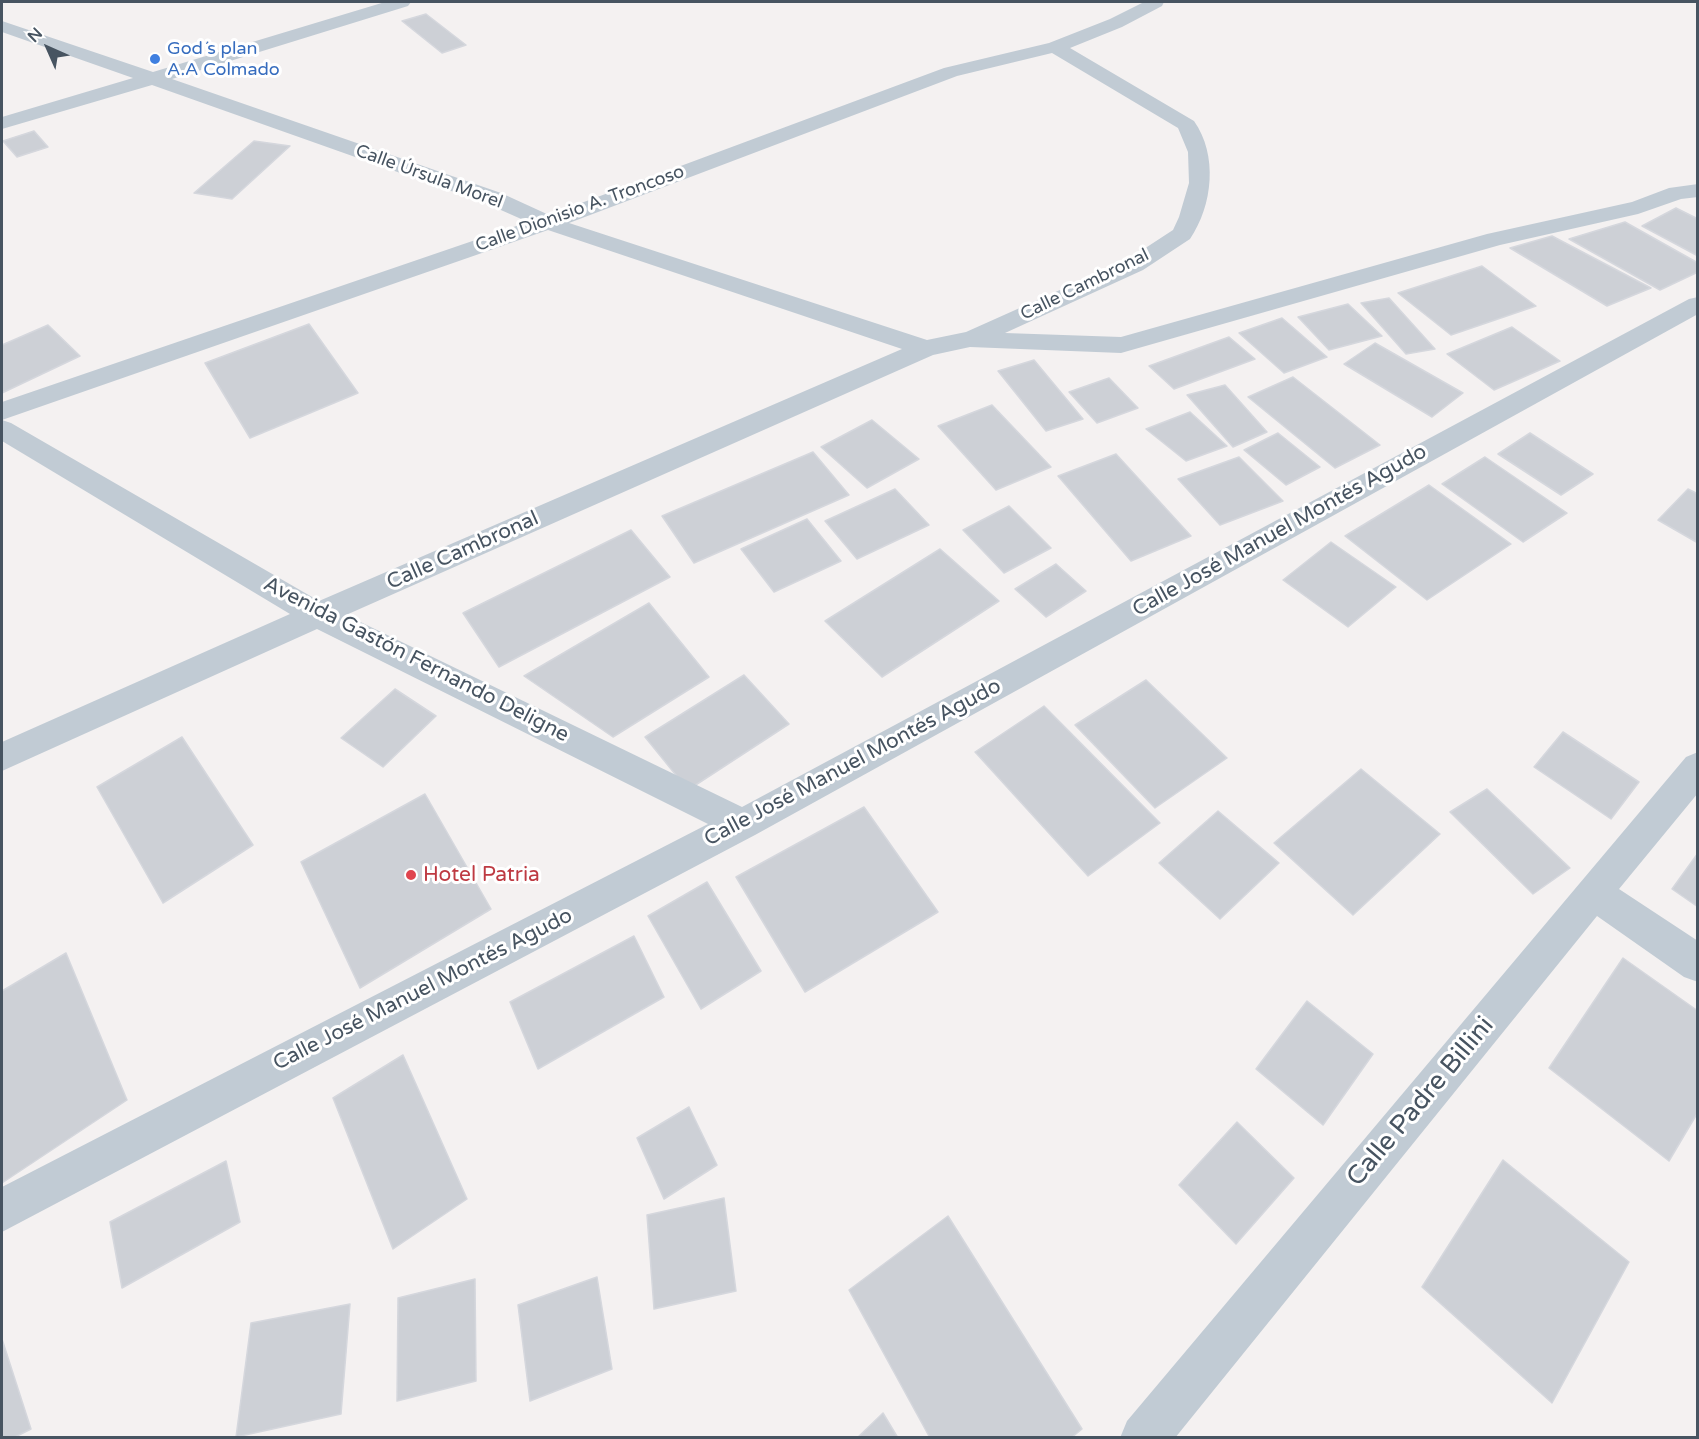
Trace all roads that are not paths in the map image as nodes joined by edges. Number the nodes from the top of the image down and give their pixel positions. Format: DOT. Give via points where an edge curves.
graph roads {
  1 [pos="402,2"];
  2 [pos="1156,2"];
  3 [pos="351,8"];
  4 [pos="2,26"];
  5 [pos="1055,47"];
  6 [pos="152,79"];
  7 [pos="2,123"];
  8 [pos="1698,190"];
  9 [pos="548,223"];
  10 [pos="1698,304"];
  11 [pos="970,339"];
  12 [pos="926,348"];
  13 [pos="2,411"];
  14 [pos="2,429"];
  15 [pos="317,615"];
  16 [pos="2,757"];
  17 [pos="1698,767"];
  18 [pos="743,824"];
  19 [pos="1594,893"];
  20 [pos="1698,964"];
  21 [pos="2,1210"];
  22 [pos="1144,1437"];
  1 -- 3 [label="street"];
  2 -- 5 [label="street, Calle Dionisio A. Troncoso"];
  3 -- 6 [label="street"];
  4 -- 6 [label="street, Calle Úrsula Morel"];
  5 -- 9 [label="street, Calle Dionisio A. Troncoso" via="951,72"];
  5 -- 11 [label="street, Calle Cambronal" via="1187,125 1198,152 1200,183 1182,234 1136,265"];
  6 -- 7 [label="street"];
  6 -- 9 [label="street, Calle Úrsula Morel" via="493,198"];
  8 -- 11 [label="street" via="1496,239 1120,345"];
  9 -- 12 [label="street, Calle Úrsula Morel"];
  9 -- 13 [label="street, Calle Dionisio A. Troncoso"];
  10 -- 18 [label="street, Calle José Manuel Montés Agudo"];
  11 -- 12 [label="street, Calle Cambronal"];
  12 -- 15 [label="street, Calle Cambronal"];
  14 -- 15 [label="street, Avenida Gastón Fernando Deligne"];
  15 -- 16 [label="street, Calle Cambronal"];
  15 -- 18 [label="street, Avenida Gastón Fernando Deligne"];
  17 -- 19 [label="street, Calle Padre Billini"];
  18 -- 21 [label="street, Calle José Manuel Montés Agudo"];
  19 -- 20 [label="street"];
  19 -- 22 [label="street, Calle Padre Billini"];
}
